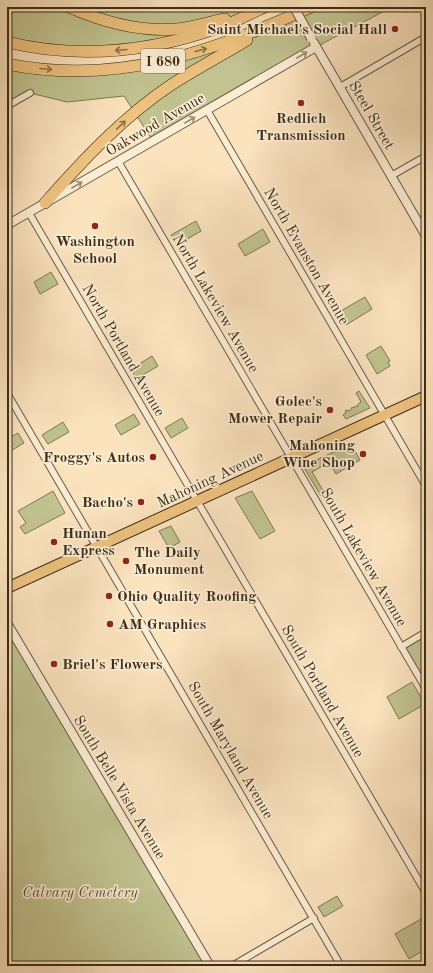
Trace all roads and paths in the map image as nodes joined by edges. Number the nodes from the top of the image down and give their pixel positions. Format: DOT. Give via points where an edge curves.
graph roads {
  1 [pos="69,7"];
  2 [pos="265,7"];
  3 [pos="294,7"];
  4 [pos="310,7"];
  5 [pos="252,13"];
  6 [pos="282,20"];
  7 [pos="426,38"];
  8 [pos="7,42"];
  9 [pos="316,47"];
  10 [pos="7,64"];
  11 [pos="340,87"];
  12 [pos="30,93"];
  13 [pos="7,106"];
  14 [pos="207,110"];
  15 [pos="426,156"];
  16 [pos="118,161"];
  17 [pos="392,176"];
  18 [pos="46,203"];
  19 [pos="29,213"];
  20 [pos="7,225"];
  21 [pos="426,236"];
  22 [pos="7,393"];
  23 [pos="426,396"];
  24 [pos="385,415"];
  25 [pos="291,458"];
  26 [pos="426,486"];
  27 [pos="197,501"];
  28 [pos="97,547"];
  29 [pos="7,588"];
  30 [pos="7,623"];
  31 [pos="426,632"];
  32 [pos="401,647"];
  33 [pos="426,689"];
  34 [pos="426,893"];
  35 [pos="314,918"];
  36 [pos="210,966"];
  37 [pos="232,966"];
  38 [pos="341,966"];
  1 -- 5 [label="highway" via="91,17 147,30 178,29"];
  2 -- 5 [label="highway, I 680"];
  3 -- 9 [label="street, Steel Street, bridge"];
  4 -- 6 [label="highway, I 680"];
  5 -- 8 [label="highway, I 680, one-way" via="199,34 134,49 73,53"];
  10 -- 6 [label="highway, I 680, one-way" via="49,70 86,71 157,63 214,47"];
  18 -- 6 [label="highway, one-way" via="125,120 170,85"];
  7 -- 11 [label="street"];
  9 -- 11 [label="street, Steel Street"];
  14 -- 9 [label="street, Oakwood Avenue, one-way"];
  11 -- 17 [label="street, Steel Street"];
  12 -- 13 [label="street"];
  16 -- 14 [label="street, Oakwood Avenue, one-way"];
  14 -- 24 [label="street, North Evanston Avenue"];
  15 -- 17 [label="street"];
  18 -- 16 [label="street, Oakwood Avenue, one-way"];
  16 -- 25 [label="street, North Lakeview Avenue"];
  17 -- 21 [label="street, Steel Street"];
  18 -- 19 [label="street, Oakwood Avenue"];
  19 -- 20 [label="street, Oakwood Avenue"];
  19 -- 27 [label="street, North Portland Avenue"];
  22 -- 28 [label="street, South Maryland Avenue"];
  23 -- 24 [label="main road, Mahoning Avenue"];
  24 -- 25 [label="main road, Mahoning Avenue"];
  24 -- 26 [label="street, North Evanston Avenue"];
  25 -- 27 [label="main road, Mahoning Avenue"];
  25 -- 32 [label="street, South Lakeview Avenue"];
  27 -- 28 [label="main road, Mahoning Avenue"];
  27 -- 34 [label="street, South Portland Avenue"];
  28 -- 29 [label="main road, Mahoning Avenue"];
  28 -- 35 [label="street, South Maryland Avenue"];
  30 -- 36 [label="street, South Belle Vista Avenue"];
  31 -- 32 [label="street"];
  32 -- 33 [label="street, South Lakeview Avenue"];
  35 -- 37 [label="street"];
  35 -- 38 [label="street, South Maryland Avenue"];
}
